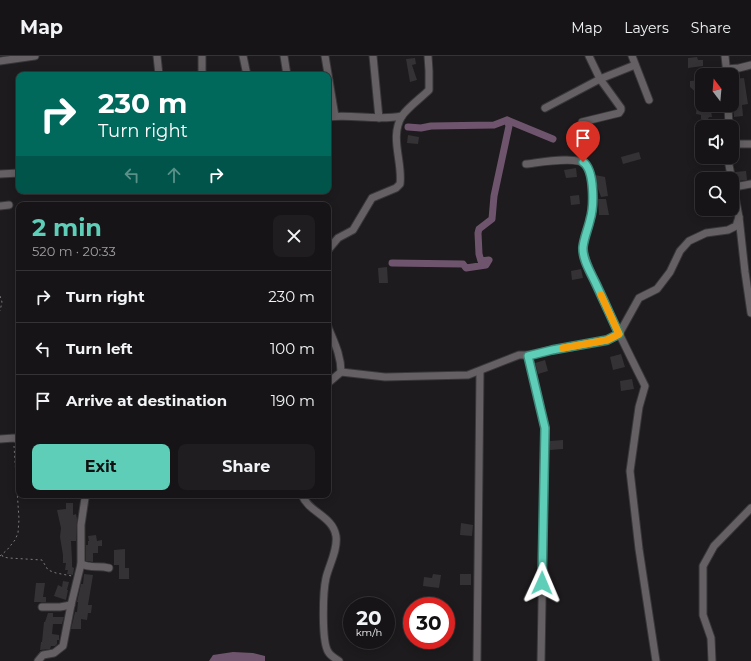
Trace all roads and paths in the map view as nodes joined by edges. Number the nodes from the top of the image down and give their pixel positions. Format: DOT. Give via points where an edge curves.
graph roads {
  1 [pos="34,56"];
  2 [pos="157,56"];
  3 [pos="202,56"];
  4 [pos="243,56"];
  5 [pos="284,56"];
  6 [pos="325,56"];
  7 [pos="373,56"];
  8 [pos="428,56"];
  9 [pos="589,56"];
  10 [pos="632,56"];
  11 [pos="725,56"];
  12 [pos="21,57"];
  13 [pos="0,61"];
  14 [pos="635,65"];
  15 [pos="751,65"];
  16 [pos="726,68"];
  17 [pos="739,68"];
  18 [pos="159,72"];
  19 [pos="202,72"];
  20 [pos="246,72"];
  21 [pos="287,72"];
  22 [pos="327,72"];
  23 [pos="600,79"];
  24 [pos="649,100"];
  25 [pos="546,108"];
  26 [pos="331,116"];
  27 [pos="402,116"];
  28 [pos="378,118"];
  29 [pos="582,122"];
  30 [pos="739,144"];
  31 [pos="751,144"];
  32 [pos="526,164"];
  33 [pos="16,173"];
  34 [pos="0,174"];
  35 [pos="751,184"];
  36 [pos="739,187"];
  37 [pos="0,206"];
  38 [pos="9,206"];
  39 [pos="739,217"];
  40 [pos="331,246"];
  41 [pos="0,296"];
  42 [pos="0,311"];
  43 [pos="751,313"];
  44 [pos="331,334"];
  45 [pos="619,334"];
  46 [pos="528,356"];
  47 [pos="480,370"];
  48 [pos="341,372"];
  49 [pos="331,380"];
  50 [pos="0,439"];
  51 [pos="16,439"];
  52 [pos="16,482"];
  53 [pos="17,498"];
  54 [pos="86,498"];
  55 [pos="303,498"];
  56 [pos="751,508"];
  57 [pos="2,555"];
  58 [pos="0,556"];
  59 [pos="81,564"];
  60 [pos="109,568"];
  61 [pos="78,577"];
  62 [pos="71,605"];
  63 [pos="42,607"];
  64 [pos="38,661"];
  65 [pos="339,661"];
  66 [pos="477,661"];
  67 [pos="541,661"];
  68 [pos="656,661"];
  69 [pos="712,661"];
  1 -- 12 [label="street"];
  2 -- 18 [label="street"];
  3 -- 19 [label="street"];
  4 -- 20 [label="street"];
  5 -- 21 [label="street"];
  6 -- 22 [label="street"];
  7 -- 28 [label="street"];
  8 -- 27 [label="street" via="429,90"];
  9 -- 23 [label="street"];
  10 -- 14 [label="street"];
  11 -- 16 [label="street"];
  12 -- 13 [label="street"];
  14 -- 23 [label="street"];
  14 -- 24 [label="street"];
  15 -- 17 [label="street"];
  23 -- 25 [label="street"];
  23 -- 29 [label="street" via="621,108 620,112"];
  26 -- 28 [label="street"];
  27 -- 28 [label="street"];
  27 -- 40 [label="street" via="397,139 401,164 400,184 372,198 353,230 338,238"];
  30 -- 31 [label="street"];
  32 -- 45 [label="street" via="570,160 585,164 590,174 592,206 583,248 586,262"];
  33 -- 34 [label="street"];
  35 -- 36 [label="street"];
  37 -- 38 [label="street"];
  39 -- 43 [label="street"];
  39 -- 45 [label="street" via="736,226 728,230 706,233 689,241 657,289 639,298"];
  41 -- 42 [label="path"];
  44 -- 48 [label="street" via="339,352"];
  45 -- 46 [label="street" via="607,340"];
  45 -- 68 [label="street" via="645,386 638,407 630,470"];
  46 -- 47 [label="street" via="519,355"];
  46 -- 67 [label="street" via="545,428"];
  47 -- 48 [label="street" via="468,375 385,377"];
  47 -- 66 [label="street"];
  48 -- 49 [label="street"];
  50 -- 51 [label="street"];
  51 -- 52 [label="path"];
  53 -- 57 [label="path" via="18,533"];
  54 -- 59 [label="street" via="81,525"];
  55 -- 65 [label="street" via="332,525 336,537 335,549 325,579 324,628 329,654"];
  56 -- 69 [label="street" via="714,546 703,566 703,615 711,638"];
  57 -- 58 [label="path"];
  57 -- 61 [label="path" via="9,558 42,560 51,572"];
  59 -- 60 [label="street"];
  59 -- 61 [label="street"];
  61 -- 62 [label="street"];
  62 -- 63 [label="street"];
  62 -- 64 [label="street" via="63,646 54,653 44,655"];
}
